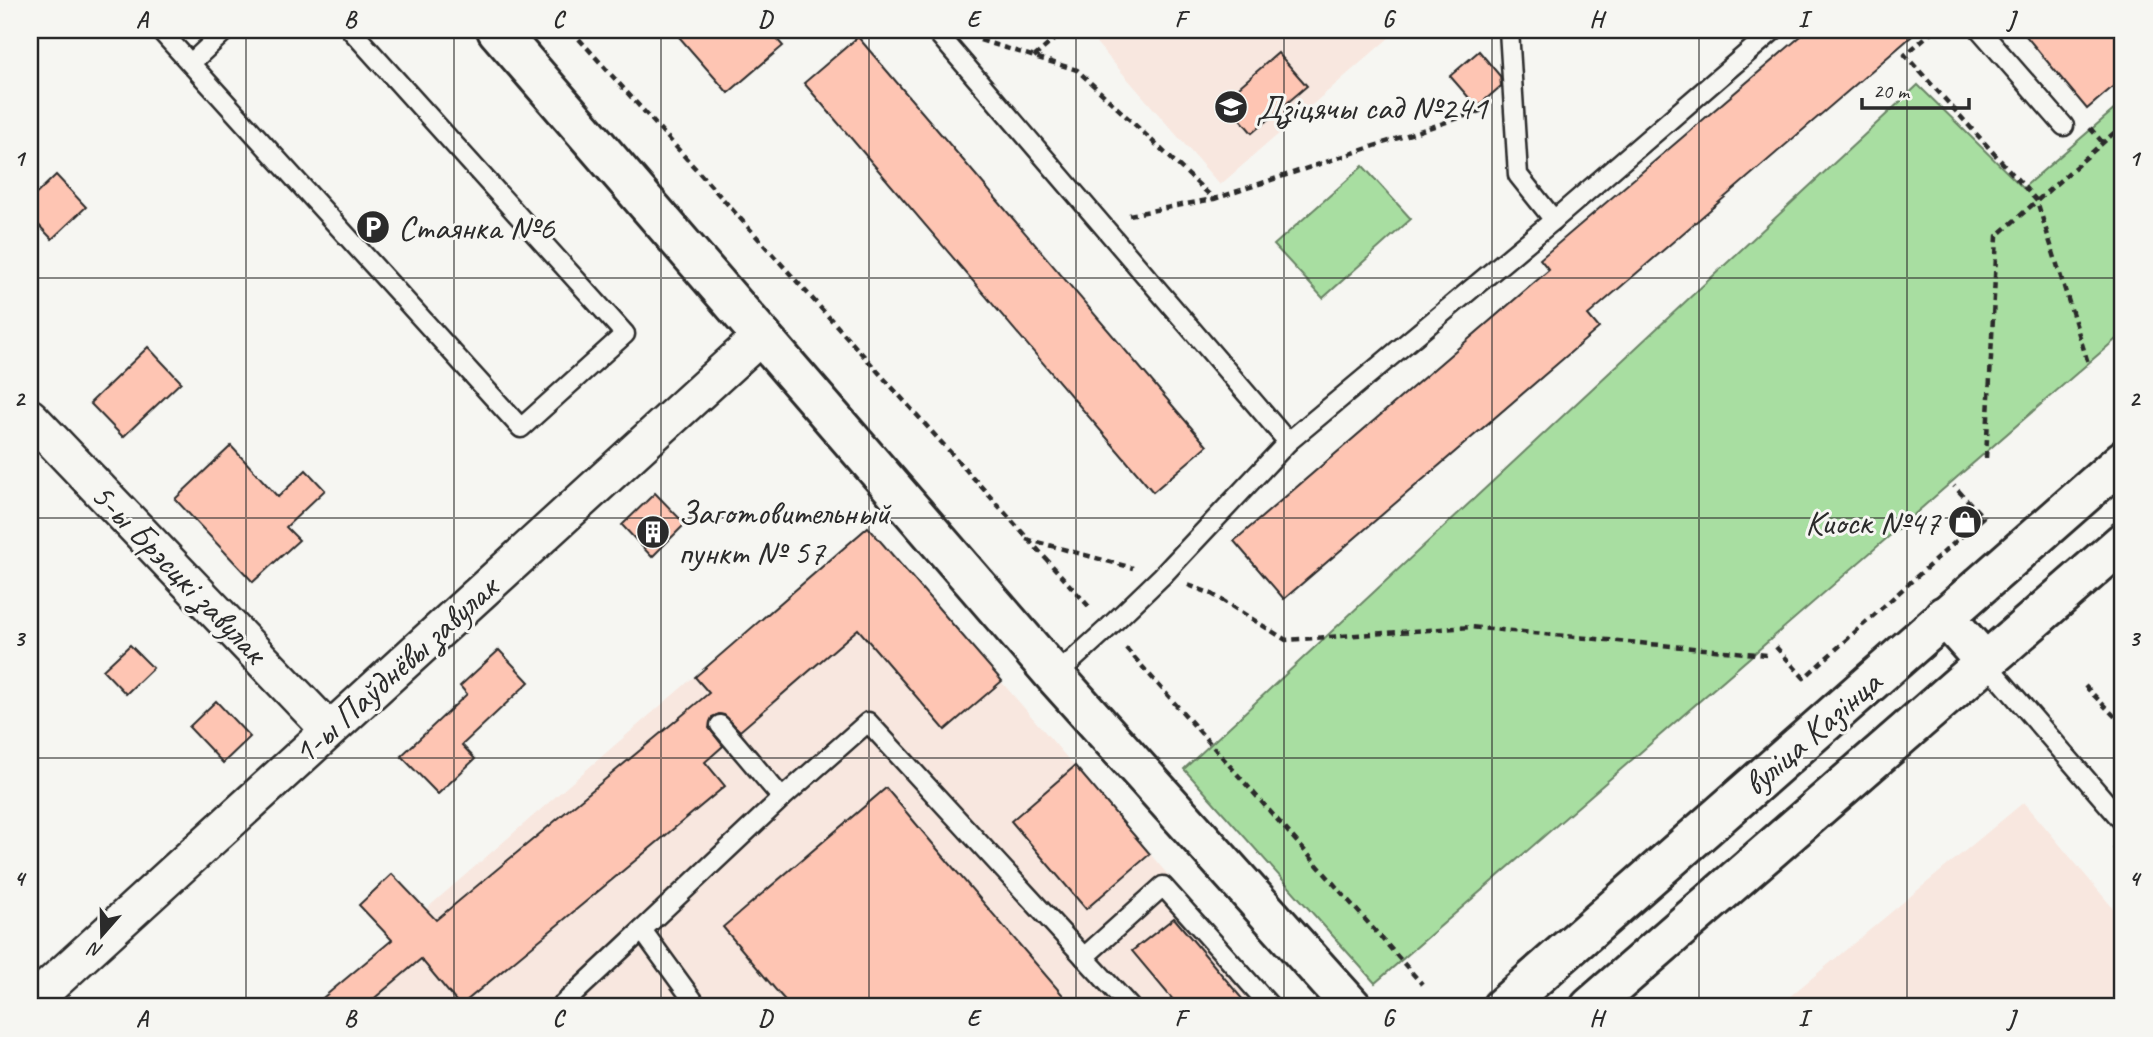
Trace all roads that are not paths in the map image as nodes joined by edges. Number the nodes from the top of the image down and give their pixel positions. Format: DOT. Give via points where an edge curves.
graph roads {
  1 [pos="160,30"];
  2 [pos="226,30"];
  3 [pos="351,30"];
  4 [pos="497,30"];
  5 [pos="935,30"];
  6 [pos="1509,30"];
  7 [pos="1774,30"];
  8 [pos="1980,30"];
  9 [pos="191,63"];
  10 [pos="2064,126"];
  11 [pos="1554,220"];
  12 [pos="760,337"];
  13 [pos="30,416"];
  14 [pos="1288,442"];
  15 [pos="2123,460"];
  16 [pos="2123,542"];
  17 [pos="1944,616"];
  18 [pos="1986,663"];
  19 [pos="1055,676"];
  20 [pos="720,725"];
  21 [pos="329,730"];
  22 [pos="782,798"];
  23 [pos="2123,822"];
  24 [pos="642,930"];
  25 [pos="1084,957"];
  26 [pos="30,1004"];
  27 [pos="560,1007"];
  28 [pos="698,1007"];
  29 [pos="1130,1007"];
  30 [pos="1271,1007"];
  31 [pos="1352,1007"];
  32 [pos="1502,1007"];
  33 [pos="1590,1007"];
  1 -- 9 [label="lane"];
  2 -- 9 [label="lane"];
  3 -- 9 [label="lane" via="625,334 521,428"];
  4 -- 12 [label="main road"];
  5 -- 14 [label="lane"];
  6 -- 11 [label="lane" via="1518,175"];
  7 -- 11 [label="lane"];
  8 -- 10 [label="lane"];
  11 -- 14 [label="lane"];
  12 -- 19 [label="main road"];
  12 -- 21 [label="street, 1-ы Паўднёвы завулак"];
  13 -- 21 [label="street, 5-ы Брэсцкі завулак"];
  14 -- 19 [label="lane" via="1162,576"];
  15 -- 17 [label="main road, вуліца Казінца"];
  16 -- 18 [label="main road, вуліца Казінца"];
  17 -- 18 [label="main road"];
  17 -- 32 [label="main road, вуліца Казінца"];
  18 -- 23 [label="lane"];
  18 -- 33 [label="main road, вуліца Казінца"];
  19 -- 31 [label="main road"];
  20 -- 22 [label="lane"];
  21 -- 26 [label="street, 1-ы Паўднёвы завулак"];
  22 -- 24 [label="lane"];
  22 -- 25 [label="lane" via="868,722"];
  24 -- 27 [label="lane"];
  24 -- 28 [label="lane"];
  25 -- 29 [label="lane"];
  25 -- 30 [label="lane" via="1163,886"];
}
